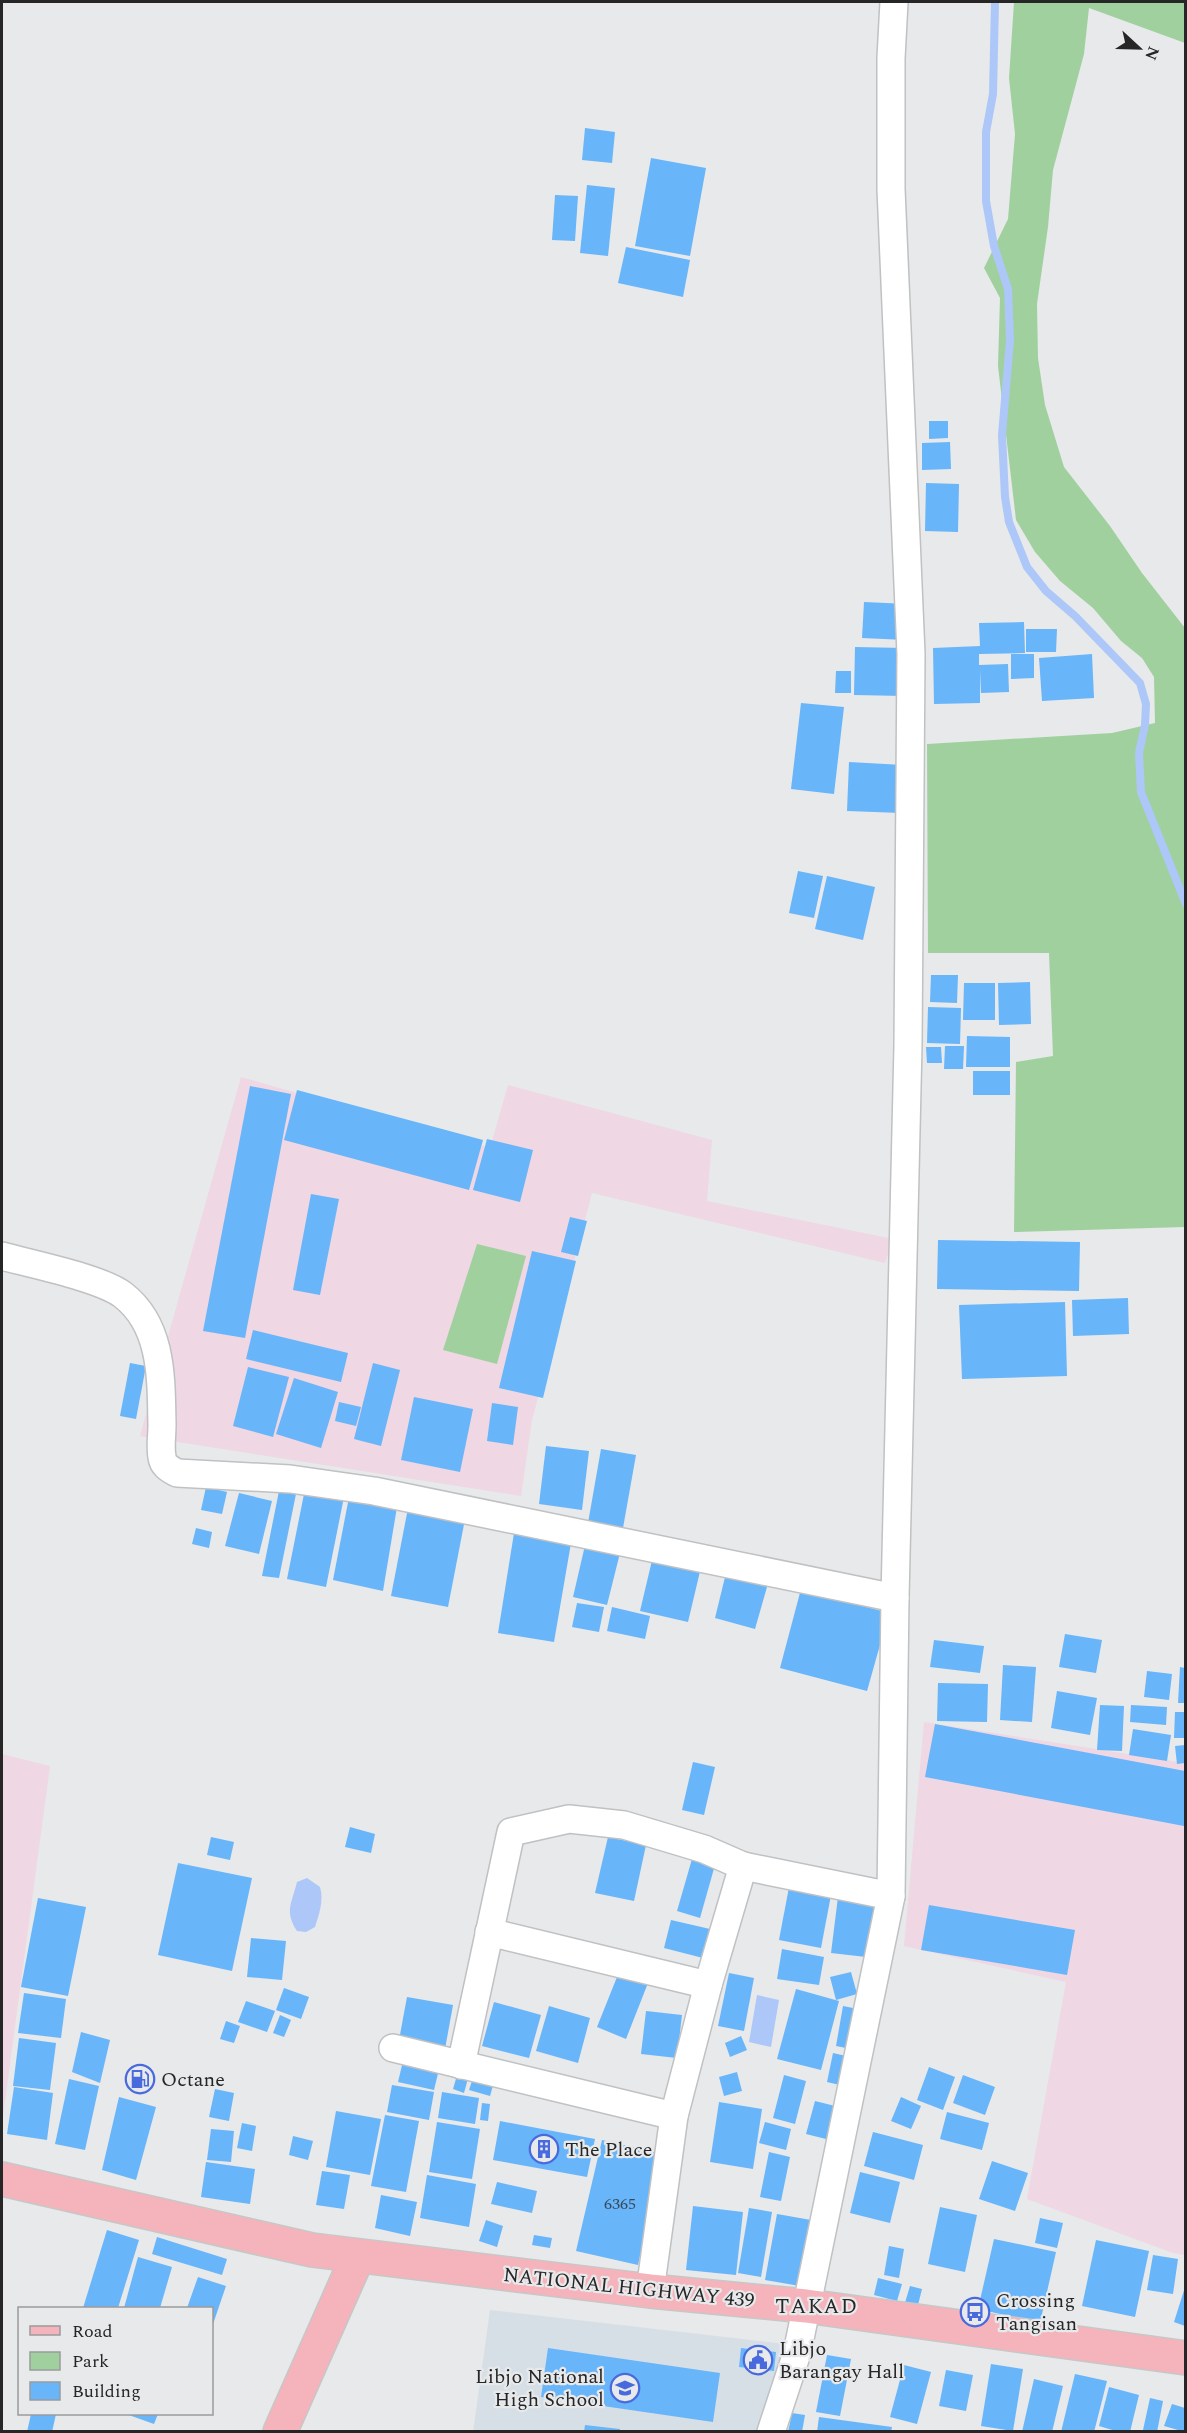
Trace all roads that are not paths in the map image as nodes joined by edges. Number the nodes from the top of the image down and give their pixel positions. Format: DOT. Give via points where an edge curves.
graph roads {
  1 [pos="894,2"];
  2 [pos="2,1256"];
  3 [pos="895,1598"];
  4 [pos="743,1866"];
  5 [pos="891,1896"];
  6 [pos="489,1932"];
  7 [pos="708,1985"];
  8 [pos="393,2048"];
  9 [pos="461,2065"];
  10 [pos="674,2116"];
  11 [pos="2,2178"];
  12 [pos="358,2256"];
  13 [pos="650,2291"];
  14 [pos="806,2306"];
  15 [pos="1185,2358"];
  16 [pos="280,2432"];
  17 [pos="771,2432"];
  1 -- 3 [label="street" via="891,189 911,654 908,1045"];
  2 -- 3 [label="street" via="92,1282 121,1294 141,1313 158,1356 162,1459 177,1473 290,1479 374,1491"];
  3 -- 5 [label="street"];
  4 -- 5 [label="street"];
  4 -- 6 [label="street" via="704,1849 624,1825 569,1819 511,1832"];
  4 -- 7 [label="street"];
  5 -- 14 [label="street"];
  6 -- 7 [label="street"];
  6 -- 9 [label="street"];
  7 -- 10 [label="street"];
  8 -- 9 [label="street"];
  9 -- 10 [label="street"];
  10 -- 13 [label="street"];
  11 -- 12 [label="main road, NATIONAL HIGHWAY 439" via="312,2250"];
  12 -- 13 [label="main road, NATIONAL HIGHWAY 439"];
  12 -- 16 [label="main road"];
  13 -- 14 [label="main road, NATIONAL HIGHWAY 439"];
  14 -- 15 [label="main road, NATIONAL HIGHWAY 439"];
  14 -- 17 [label="street" via="797,2353"];
}
